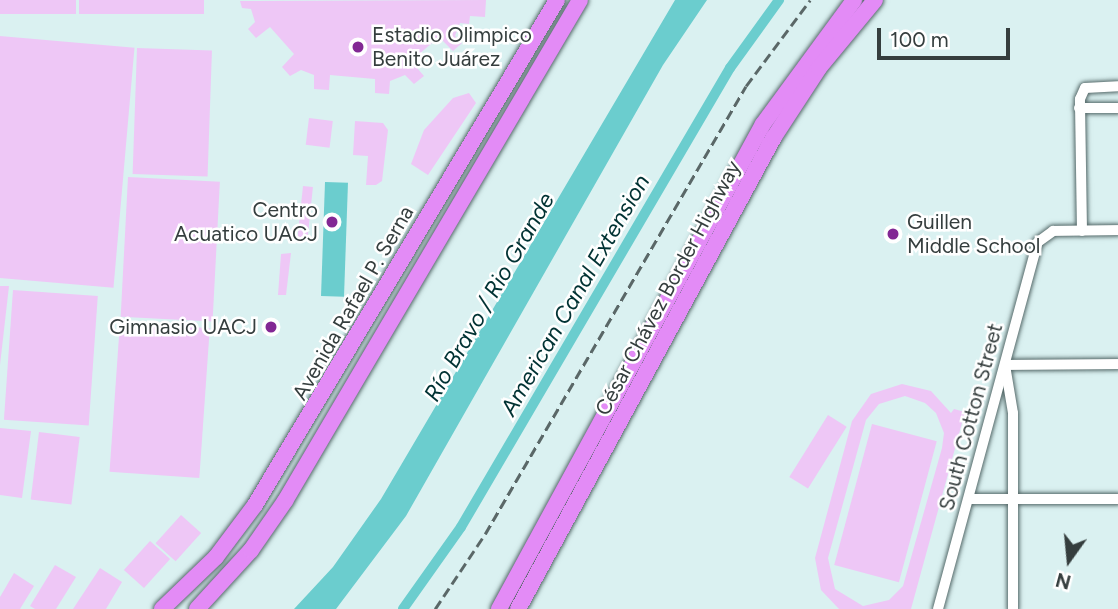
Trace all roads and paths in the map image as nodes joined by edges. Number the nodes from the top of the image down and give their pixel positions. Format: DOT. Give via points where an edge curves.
graph roads {
  1 [pos="556,0"];
  2 [pos="580,0"];
  3 [pos="854,0"];
  4 [pos="876,0"];
  5 [pos="1118,86"];
  6 [pos="1079,108"];
  7 [pos="1118,108"];
  8 [pos="717,225"];
  9 [pos="1118,230"];
  10 [pos="1082,231"];
  11 [pos="1118,364"];
  12 [pos="1005,365"];
  13 [pos="970,499"];
  14 [pos="1014,499"];
  15 [pos="1118,499"];
  16 [pos="538,562"];
  17 [pos="162,609"];
  18 [pos="197,609"];
  19 [pos="497,609"];
  20 [pos="518,609"];
  21 [pos="524,609"];
  22 [pos="938,609"];
  23 [pos="1013,609"];
  1 -- 17 [label="highway, Avenida Rafael P. Serna" via="256,505 216,557"];
  2 -- 18 [label="highway, Avenida Rafael P. Serna" via="285,501 251,550"];
  3 -- 8 [label="highway" via="789,84"];
  4 -- 8 [label="highway, César Chávez Border Highway" via="797,99"];
  5 -- 6 [label="street" via="1085,88"];
  6 -- 7 [label="street"];
  6 -- 10 [label="street"];
  8 -- 16 [label="highway, César Chávez Border Highway"];
  9 -- 10 [label="street"];
  10 -- 12 [label="street, South Cotton Street" via="1042,235"];
  11 -- 12 [label="street"];
  12 -- 13 [label="street, South Cotton Street"];
  12 -- 14 [label="street" via="1013,412"];
  13 -- 14 [label="street"];
  13 -- 22 [label="street, South Cotton Street"];
  14 -- 15 [label="street"];
  14 -- 23 [label="street"];
  16 -- 19 [label="highway"];
  16 -- 20 [label="highway, César Chávez Border Highway"];
  16 -- 21 [label="highway"];
}
